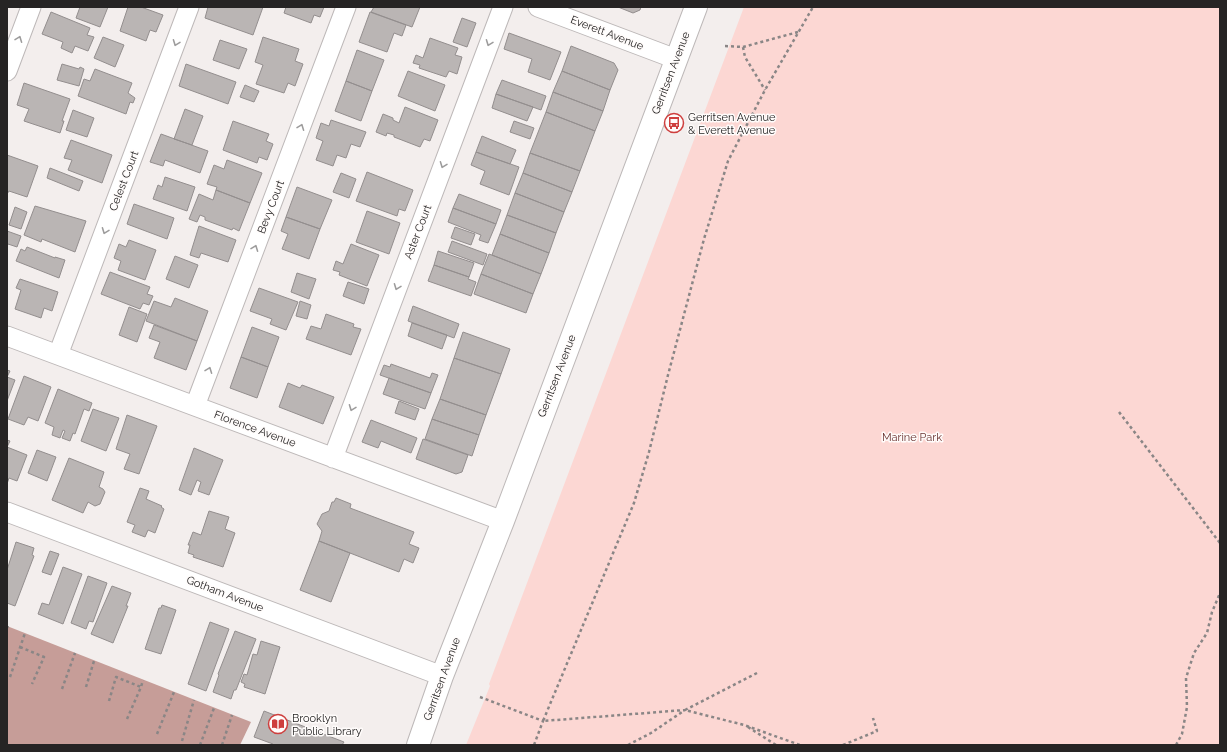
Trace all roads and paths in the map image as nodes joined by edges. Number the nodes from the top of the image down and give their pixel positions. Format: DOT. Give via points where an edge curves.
graph roads {
  1 [pos="31,7"];
  2 [pos="189,7"];
  3 [pos="346,7"];
  4 [pos="503,7"];
  5 [pos="538,7"];
  6 [pos="696,7"];
  7 [pos="813,7"];
  8 [pos="798,32"];
  9 [pos="725,46"];
  10 [pos="743,47"];
  11 [pos="676,59"];
  12 [pos="7,71"];
  13 [pos="765,90"];
  14 [pos="7,336"];
  15 [pos="58,355"];
  16 [pos="195,406"];
  17 [pos="1119,412"];
  18 [pos="333,458"];
  19 [pos="7,512"];
  20 [pos="503,522"];
  21 [pos="1220,543"];
  22 [pos="1220,593"];
  23 [pos="25,633"];
  24 [pos="20,647"];
  25 [pos="75,653"];
  26 [pos="94,660"];
  27 [pos="757,673"];
  28 [pos="442,676"];
  29 [pos="10,677"];
  30 [pos="143,680"];
  31 [pos="32,684"];
  32 [pos="86,687"];
  33 [pos="62,688"];
  34 [pos="141,688"];
  35 [pos="174,692"];
  36 [pos="480,697"];
  37 [pos="194,700"];
  38 [pos="109,701"];
  39 [pos="214,708"];
  40 [pos="684,710"];
  41 [pos="232,715"];
  42 [pos="873,718"];
  43 [pos="127,719"];
  44 [pos="542,722"];
  45 [pos="744,725"];
  46 [pos="157,734"];
  47 [pos="182,741"];
  48 [pos="200,745"];
  49 [pos="222,745"];
  50 [pos="418,745"];
  51 [pos="534,745"];
  52 [pos="628,745"];
  53 [pos="776,745"];
  54 [pos="800,745"];
  55 [pos="843,745"];
  56 [pos="1176,745"];
  12 -- 1 [label="street, one-way"];
  2 -- 15 [label="street, Celest Court, one-way"];
  16 -- 3 [label="street, Bevy Court, one-way"];
  4 -- 18 [label="street, Aster Court, one-way"];
  5 -- 11 [label="street, Everett Avenue"];
  6 -- 11 [label="main road, Gerritsen Avenue"];
  7 -- 8 [label="path"];
  8 -- 10 [label="path"];
  8 -- 13 [label="path"];
  9 -- 10 [label="path"];
  10 -- 13 [label="path" via="745,57"];
  11 -- 20 [label="main road, Gerritsen Avenue"];
  13 -- 44 [label="path" via="728,161 704,239 634,503"];
  14 -- 15 [label="street, Florence Avenue"];
  15 -- 16 [label="street, Florence Avenue"];
  16 -- 18 [label="street, Florence Avenue"];
  17 -- 21 [label="path"];
  18 -- 20 [label="street, Florence Avenue"];
  19 -- 28 [label="street, Gotham Avenue"];
  20 -- 28 [label="main road, Gerritsen Avenue"];
  22 -- 56 [label="path" via="1207,633 1194,653 1186,678 1187,707 1182,734"];
  23 -- 24 [label="path"];
  24 -- 29 [label="path"];
  24 -- 31 [label="path" via="44,657"];
  25 -- 33 [label="path"];
  26 -- 32 [label="path"];
  27 -- 40 [label="path"];
  28 -- 50 [label="main road, Gerritsen Avenue"];
  30 -- 34 [label="path"];
  34 -- 38 [label="path" via="116,676"];
  34 -- 43 [label="path"];
  35 -- 46 [label="path"];
  36 -- 44 [label="path"];
  37 -- 47 [label="path"];
  39 -- 48 [label="path"];
  40 -- 44 [label="path"];
  40 -- 45 [label="path"];
  40 -- 52 [label="path" via="651,733"];
  41 -- 49 [label="path"];
  42 -- 55 [label="path" via="877,730"];
  44 -- 51 [label="path"];
  45 -- 53 [label="path"];
  45 -- 54 [label="path"];
}
